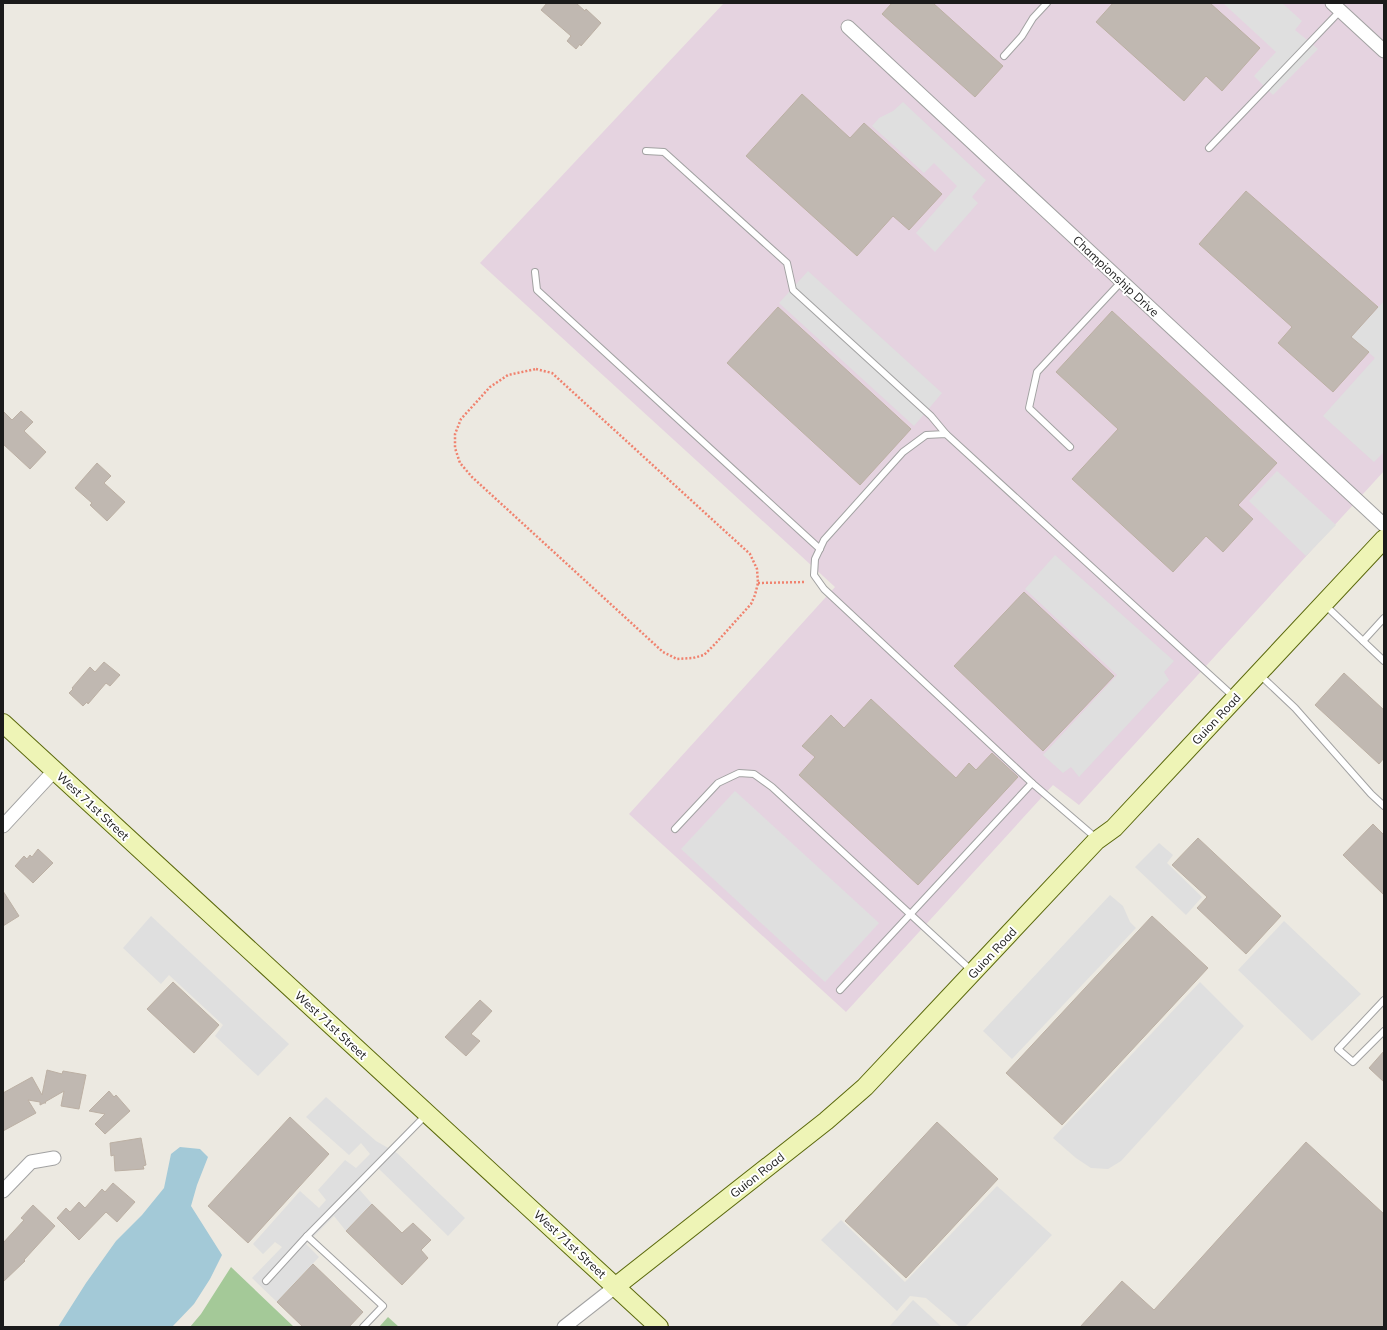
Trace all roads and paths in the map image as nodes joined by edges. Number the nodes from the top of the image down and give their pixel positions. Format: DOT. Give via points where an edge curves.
graph roads {
  1 [pos="1047,3"];
  2 [pos="1336,7"];
  3 [pos="848,27"];
  4 [pos="1384,51"];
  5 [pos="1004,56"];
  6 [pos="1209,148"];
  7 [pos="646,151"];
  8 [pos="535,272"];
  9 [pos="1122,281"];
  10 [pos="946,434"];
  11 [pos="1070,446"];
  12 [pos="1384,525"];
  13 [pos="1384,539"];
  14 [pos="820,549"];
  15 [pos="758,582"];
  16 [pos="819,582"];
  17 [pos="1324,604"];
  18 [pos="1384,618"];
  19 [pos="1363,641"];
  20 [pos="1384,661"];
  21 [pos="1258,674"];
  22 [pos="1236,698"];
  23 [pos="3,724"];
  24 [pos="54,771"];
  25 [pos="1032,783"];
  26 [pos="1384,806"];
  27 [pos="3,826"];
  28 [pos="675,829"];
  29 [pos="1098,839"];
  30 [pos="910,914"];
  31 [pos="973,972"];
  32 [pos="840,990"];
  33 [pos="1384,1000"];
  34 [pos="1384,1031"];
  35 [pos="428,1113"];
  36 [pos="54,1158"];
  37 [pos="3,1191"];
  38 [pos="307,1236"];
  39 [pos="266,1282"];
  40 [pos="615,1287"];
  41 [pos="363,1327"];
  42 [pos="564,1327"];
  43 [pos="659,1327"];
  1 -- 5 [label="lane"];
  2 -- 4 [label="street"];
  2 -- 6 [label="lane"];
  3 -- 9 [label="street, Championship Drive"];
  7 -- 10 [label="lane" via="664,152 787,263 793,290 931,416"];
  8 -- 14 [label="lane" via="537,290"];
  9 -- 11 [label="lane" via="1037,372 1029,408"];
  9 -- 12 [label="street, Championship Drive"];
  10 -- 14 [label="lane" via="926,435 903,452 824,540"];
  10 -- 22 [label="lane"];
  13 -- 17 [label="street, Guion Road"];
  14 -- 16 [label="lane" via="815,559 814,574"];
  15 -- 15 [label="path" via="757,569 750,554 552,373 536,369 508,375 490,387 461,419 455,434 455,448 460,463 472,478 663,652 677,659 704,655 751,604"];
  15 -- 16 [label="path"];
  16 -- 25 [label="lane"];
  17 -- 19 [label="lane"];
  17 -- 21 [label="street, Guion Road"];
  18 -- 19 [label="lane"];
  19 -- 20 [label="lane"];
  21 -- 22 [label="street, Guion Road"];
  21 -- 26 [label="lane" via="1295,708"];
  22 -- 29 [label="street, Guion Road" via="1114,828"];
  23 -- 24 [label="street, West 71st Street"];
  24 -- 27 [label="street"];
  24 -- 35 [label="street, West 71st Street"];
  25 -- 29 [label="lane"];
  25 -- 30 [label="lane"];
  28 -- 30 [label="lane" via="718,783 739,772 754,774 772,787"];
  29 -- 31 [label="street, Guion Road"];
  30 -- 31 [label="lane"];
  30 -- 32 [label="lane"];
  31 -- 40 [label="street, Guion Road" via="879,1073 846,1104"];
  33 -- 34 [label="lane" via="1338,1050 1353,1062"];
  35 -- 38 [label="lane"];
  35 -- 40 [label="street, West 71st Street"];
  36 -- 37 [label="street" via="31,1162"];
  38 -- 39 [label="lane"];
  38 -- 41 [label="lane" via="382,1306"];
  40 -- 42 [label="street, Guion Road"];
  40 -- 43 [label="street, West 71st Street"];
}
